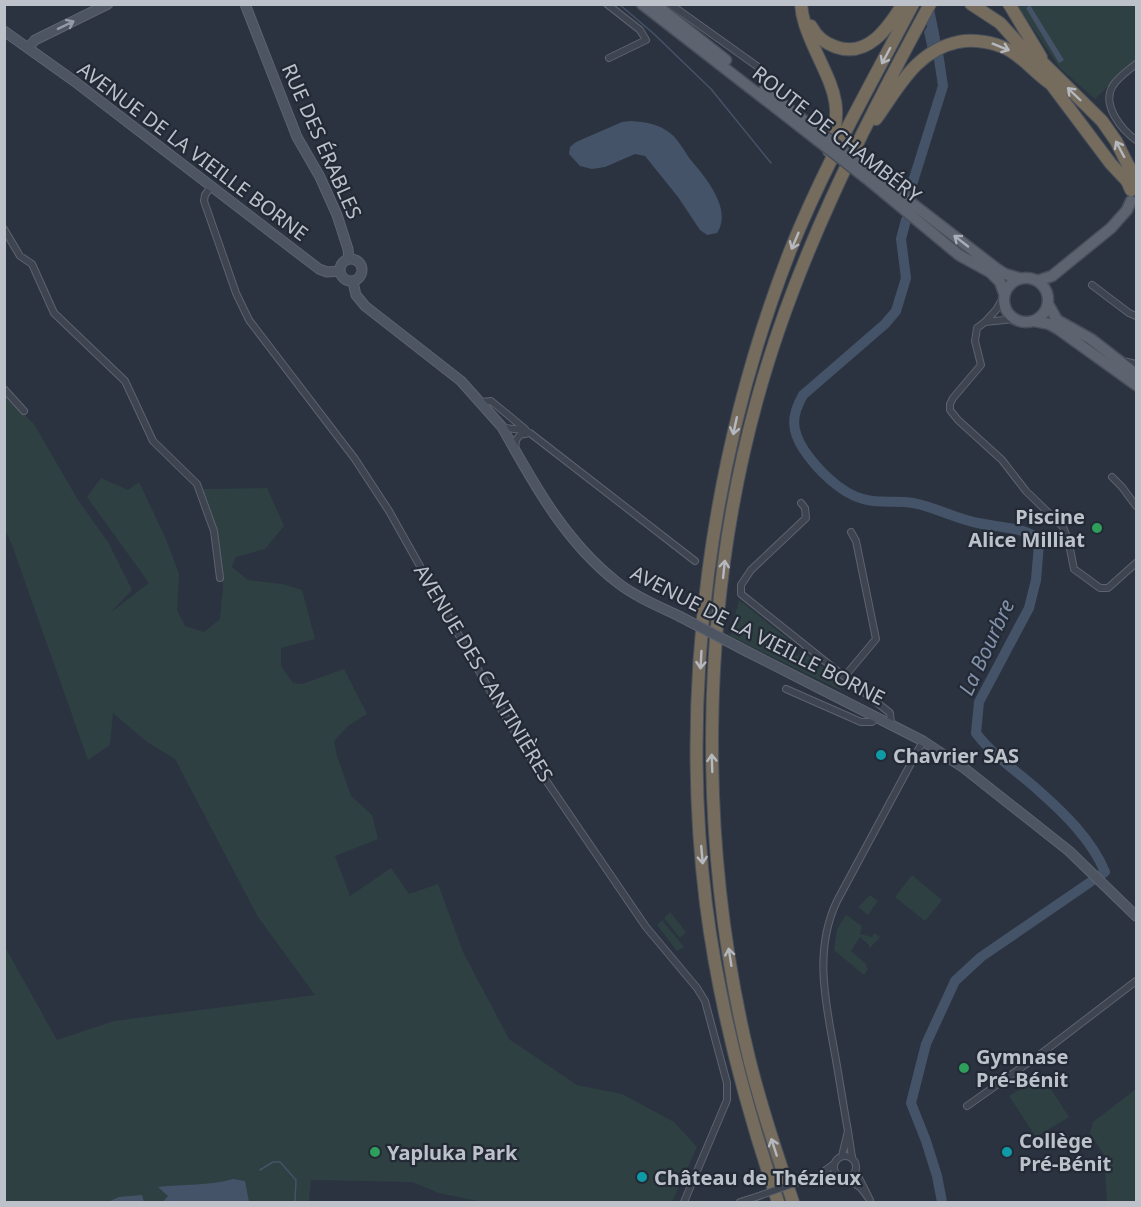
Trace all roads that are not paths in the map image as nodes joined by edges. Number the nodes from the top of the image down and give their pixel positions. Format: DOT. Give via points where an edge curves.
graph roads {
  1 [pos="245,4"];
  2 [pos="606,4"];
  3 [pos="642,4"];
  4 [pos="655,4"];
  5 [pos="670,4"];
  6 [pos="801,4"];
  7 [pos="806,4"];
  8 [pos="903,4"];
  9 [pos="913,4"];
  10 [pos="930,4"];
  11 [pos="971,4"];
  12 [pos="978,4"];
  13 [pos="1009,4"];
  14 [pos="107,5"];
  15 [pos="4,31"];
  16 [pos="28,48"];
  17 [pos="609,58"];
  18 [pos="1137,64"];
  19 [pos="1047,65"];
  20 [pos="761,69"];
  21 [pos="1050,84"];
  22 [pos="817,135"];
  23 [pos="1137,140"];
  24 [pos="855,146"];
  25 [pos="868,175"];
  26 [pos="1137,178"];
  27 [pos="211,187"];
  28 [pos="818,187"];
  29 [pos="1134,199"];
  30 [pos="4,228"];
  31 [pos="349,259"];
  32 [pos="340,271"];
  33 [pos="1019,278"];
  34 [pos="1037,281"];
  35 [pos="353,282"];
  36 [pos="1092,285"];
  37 [pos="1004,296"];
  38 [pos="1048,299"];
  39 [pos="1137,316"];
  40 [pos="1014,319"];
  41 [pos="1034,321"];
  42 [pos="985,322"];
  43 [pos="1117,360"];
  44 [pos="1137,364"];
  45 [pos="1137,374"];
  46 [pos="1137,385"];
  47 [pos="4,389"];
  48 [pos="481,402"];
  49 [pos="24,411"];
  50 [pos="502,427"];
  51 [pos="530,433"];
  52 [pos="515,450"];
  53 [pos="1112,477"];
  54 [pos="801,502"];
  55 [pos="1137,506"];
  56 [pos="851,532"];
  57 [pos="695,561"];
  58 [pos="1137,563"];
  59 [pos="220,578"];
  60 [pos="845,676"];
  61 [pos="786,689"];
  62 [pos="876,717"];
  63 [pos="891,724"];
  64 [pos="923,741"];
  65 [pos="1137,916"];
  66 [pos="1137,981"];
  67 [pos="967,1106"];
  68 [pos="848,1131"];
  69 [pos="843,1156"];
  70 [pos="852,1157"];
  71 [pos="834,1164"];
  72 [pos="856,1172"];
  73 [pos="837,1175"];
  74 [pos="818,1176"];
  75 [pos="847,1178"];
  76 [pos="685,1200"];
  77 [pos="871,1201"];
  78 [pos="740,1203"];
  79 [pos="778,1203"];
  80 [pos="793,1203"];
  1 -- 31 [label="main road, RUE DES ÉRABLES" via="297,137 338,215"];
  2 -- 17 [label="street" via="640,30 646,40"];
  3 -- 22 [label="main road, ROUTE DE CHAMBÉRY"];
  4 -- 22 [label="main road, ROUTE DE CHAMBÉRY"];
  5 -- 20 [label="street"];
  6 -- 28 [label="highway" via="806,28 837,105 837,122"];
  7 -- 8 [label="highway" via="808,20 816,35 828,44 849,50 875,40"];
  9 -- 28 [label="highway, one-way"];
  10 -- 24 [label="highway"];
  11 -- 21 [label="highway" via="1012,35"];
  12 -- 19 [label="highway" via="998,17"];
  13 -- 19 [label="highway"];
  16 -- 14 [label="main road, one-way" via="35,40"];
  15 -- 16 [label="main road, AVENUE DE LA VIEILLE BORNE"];
  16 -- 27 [label="main road, AVENUE DE LA VIEILLE BORNE"];
  18 -- 23 [label="street" via="1112,87 1109,98 1112,111"];
  26 -- 19 [label="highway, one-way" via="1102,121"];
  24 -- 21 [label="highway, one-way" via="908,74 928,54 944,46 964,41 996,44 1019,57"];
  21 -- 29 [label="highway" via="1127,181"];
  22 -- 25 [label="main road, ROUTE DE CHAMBÉRY, bridge"];
  80 -- 24 [label="highway, one-way" via="749,1057 722,904 712,745 716,656 724,561 757,401 784,316"];
  33 -- 25 [label="main road, ROUTE DE CHAMBÉRY, one-way" via="997,269"];
  25 -- 37 [label="main road, ROUTE DE CHAMBÉRY" via="959,255 990,272 1000,282"];
  27 -- 32 [label="main road, AVENUE DE LA VIEILLE BORNE" via="319,269"];
  27 -- 76 [label="street, AVENUE DES CANTINIÈRES" via="204,201 249,320 356,459 528,754 646,927 705,1001 727,1083 727,1100"];
  28 -- 79 [label="highway, one-way" via="779,282 742,395 710,561 700,675 700,827 706,904 735,1060"];
  29 -- 34 [label="main road" via="1111,228 1052,276"];
  29 -- 38 [label="main road" via="1109,238 1057,281"];
  30 -- 59 [label="street" via="20,256 32,264 54,313 125,381 153,441 197,484 214,531"];
  31 -- 32 [label="main road"];
  31 -- 35 [label="main road" via="359,262 362,268 360,278"];
  32 -- 35 [label="main road, AVENUE DE LA VIEILLE BORNE" via="344,279"];
  33 -- 34 [label="main road"];
  33 -- 37 [label="main road" via="1008,286"];
  34 -- 38 [label="main road"];
  35 -- 48 [label="main road, AVENUE DE LA VIEILLE BORNE" via="356,295 365,306"];
  36 -- 39 [label="street"];
  37 -- 40 [label="main road" via="1004,306"];
  37 -- 42 [label="street"];
  38 -- 41 [label="main road" via="1043,314"];
  38 -- 43 [label="main road" via="1057,320 1091,339"];
  40 -- 41 [label="main road"];
  40 -- 42 [label="street"];
  41 -- 46 [label="main road" via="1058,329"];
  42 -- 58 [label="street" via="977,328 975,341 981,365 953,398 950,410 1063,527 1074,569 1100,588 1108,588"];
  43 -- 44 [label="street"];
  43 -- 45 [label="main road"];
  47 -- 49 [label="street"];
  48 -- 50 [label="main road, AVENUE DE LA VIEILLE BORNE"];
  48 -- 51 [label="street" via="491,401"];
  50 -- 51 [label="street"];
  50 -- 52 [label="main road, AVENUE DE LA VIEILLE BORNE"];
  51 -- 52 [label="street" via="520,435"];
  51 -- 57 [label="street"];
  52 -- 62 [label="main road, AVENUE DE LA VIEILLE BORNE, bridge" via="562,527 619,584"];
  53 -- 55 [label="street"];
  54 -- 60 [label="street" via="806,518 751,570 741,585 741,594"];
  56 -- 60 [label="street" via="876,639"];
  60 -- 63 [label="street" via="890,713"];
  61 -- 62 [label="street" via="861,722 872,722"];
  62 -- 63 [label="main road, AVENUE DE LA VIEILLE BORNE"];
  63 -- 64 [label="main road, AVENUE DE LA VIEILLE BORNE"];
  64 -- 65 [label="main road, AVENUE DE LA VIEILLE BORNE" via="964,768 1069,851"];
  64 -- 68 [label="street" via="830,915 824,944 823,989"];
  66 -- 67 [label="street"];
  68 -- 69 [label="street"];
  68 -- 70 [label="street"];
  69 -- 70 [label="street"];
  69 -- 71 [label="street"];
  70 -- 72 [label="street"];
  71 -- 73 [label="street"];
  71 -- 74 [label="street"];
  72 -- 75 [label="street"];
  72 -- 77 [label="street"];
  73 -- 74 [label="street"];
  73 -- 75 [label="street"];
  74 -- 78 [label="street, bridge"];
  75 -- 77 [label="street"];
}
